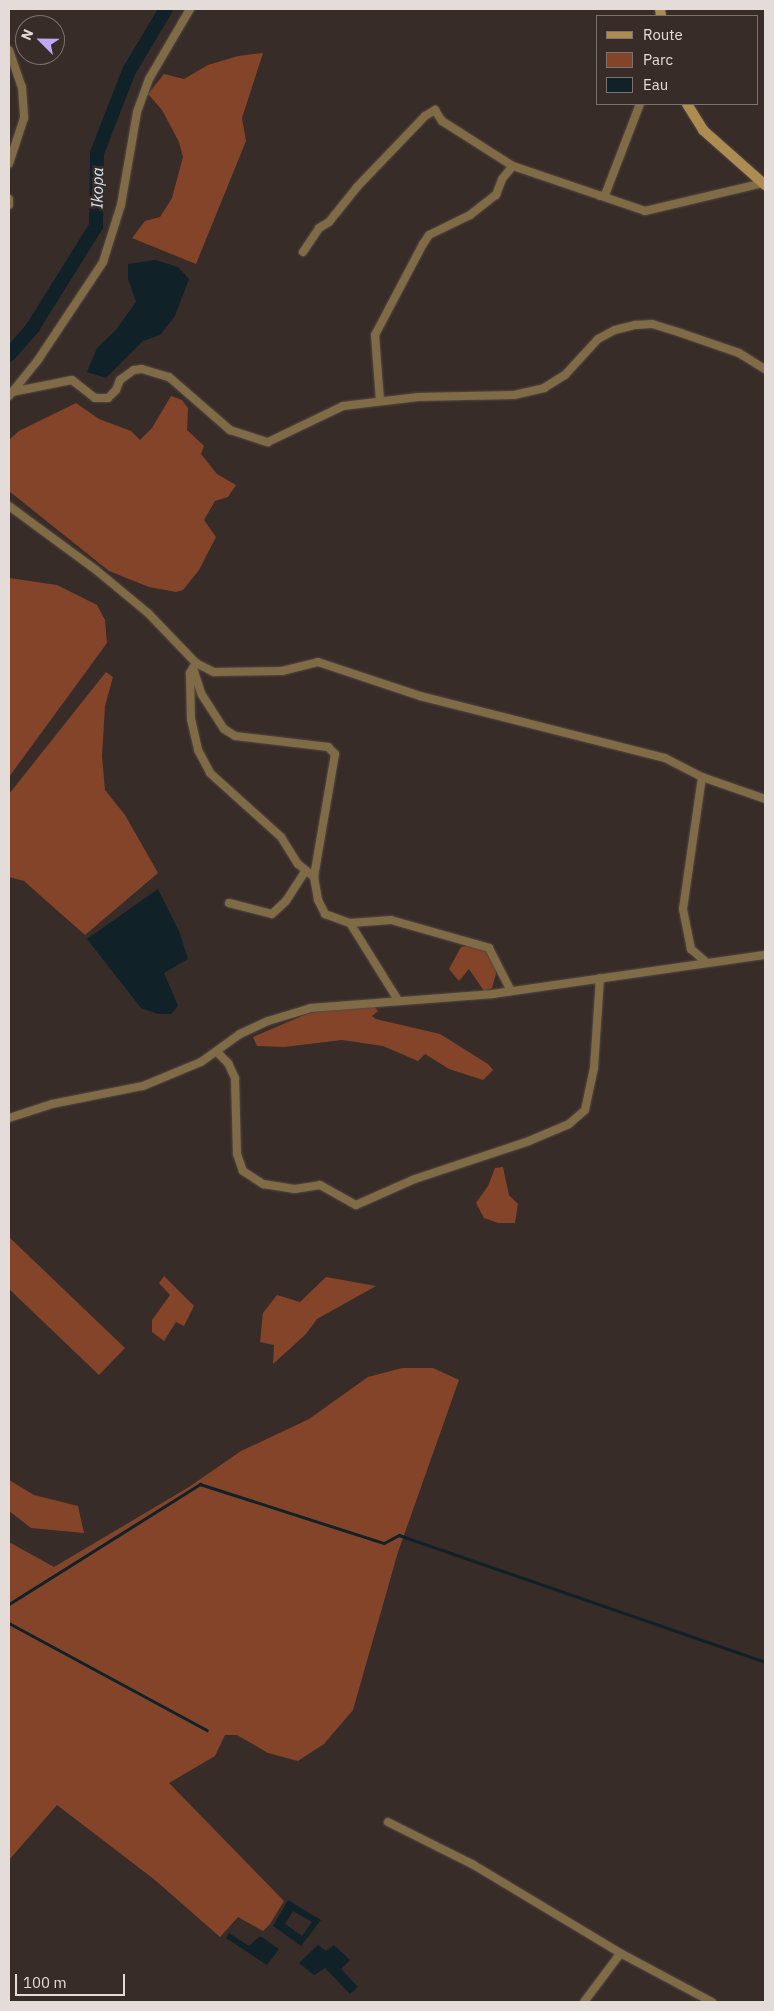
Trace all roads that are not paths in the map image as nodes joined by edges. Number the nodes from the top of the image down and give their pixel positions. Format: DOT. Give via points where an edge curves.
graph roads {
  1 [pos="190,9"];
  2 [pos="9,50"];
  3 [pos="640,105"];
  4 [pos="688,105"];
  5 [pos="9,164"];
  6 [pos="513,166"];
  7 [pos="764,184"];
  8 [pos="600,196"];
  9 [pos="9,199"];
  10 [pos="9,205"];
  11 [pos="303,252"];
  12 [pos="765,369"];
  13 [pos="11,394"];
  14 [pos="380,400"];
  15 [pos="9,506"];
  16 [pos="194,665"];
  17 [pos="702,778"];
  18 [pos="765,799"];
  19 [pos="305,872"];
  20 [pos="314,877"];
  21 [pos="229,903"];
  22 [pos="350,923"];
  23 [pos="765,955"];
  24 [pos="705,961"];
  25 [pos="600,978"];
  26 [pos="511,991"];
  27 [pos="398,1000"];
  28 [pos="217,1052"];
  29 [pos="9,1118"];
  30 [pos="388,1822"];
  31 [pos="620,1954"];
  32 [pos="584,2002"];
  33 [pos="712,2002"];
  1 -- 13 [label="street" via="149,79 137,112 121,205 104,262"];
  2 -- 5 [label="street" via="22,87 24,118"];
  3 -- 8 [label="street" via="611,182 605,195"];
  4 -- 7 [label="street" via="703,130"];
  6 -- 8 [label="street"];
  6 -- 11 [label="street" via="442,121 436,110 430,112 329,222 319,228"];
  6 -- 14 [label="street" via="496,195 470,215 429,235 423,244 376,335"];
  7 -- 8 [label="street" via="645,211"];
  9 -- 10 [label="street"];
  12 -- 14 [label="street" via="740,354 652,324 615,330 598,339 565,375 544,388 514,395"];
  13 -- 14 [label="street" via="72,380 86,394 94,398 108,398 120,380 134,370 142,369 169,377 230,430 268,442 343,406"];
  15 -- 16 [label="street" via="148,613"];
  16 -- 17 [label="street" via="214,672 282,671 318,662 420,696 665,758"];
  16 -- 19 [label="street" via="189,688 191,719 198,750 210,773 281,837"];
  16 -- 20 [label="street" via="202,695 224,729 235,736 328,747 335,754"];
  17 -- 18 [label="street"];
  17 -- 24 [label="street" via="683,909 691,948"];
  19 -- 20 [label="street"];
  19 -- 21 [label="street" via="272,914"];
  20 -- 22 [label="street" via="318,900 325,914"];
  22 -- 26 [label="street" via="391,920 489,948"];
  22 -- 27 [label="street"];
  23 -- 24 [label="street"];
  24 -- 25 [label="street"];
  25 -- 26 [label="street"];
  25 -- 28 [label="street" via="594,1068 585,1110 569,1124 529,1141 415,1179 356,1205 320,1185 296,1189 263,1184 243,1171 237,1154 235,1078"];
  26 -- 27 [label="street"];
  27 -- 28 [label="street" via="311,1008 261,1024 240,1034"];
  28 -- 29 [label="street" via="143,1086 52,1104"];
  30 -- 31 [label="street" via="472,1864"];
  31 -- 32 [label="street"];
  31 -- 33 [label="street"];
}
